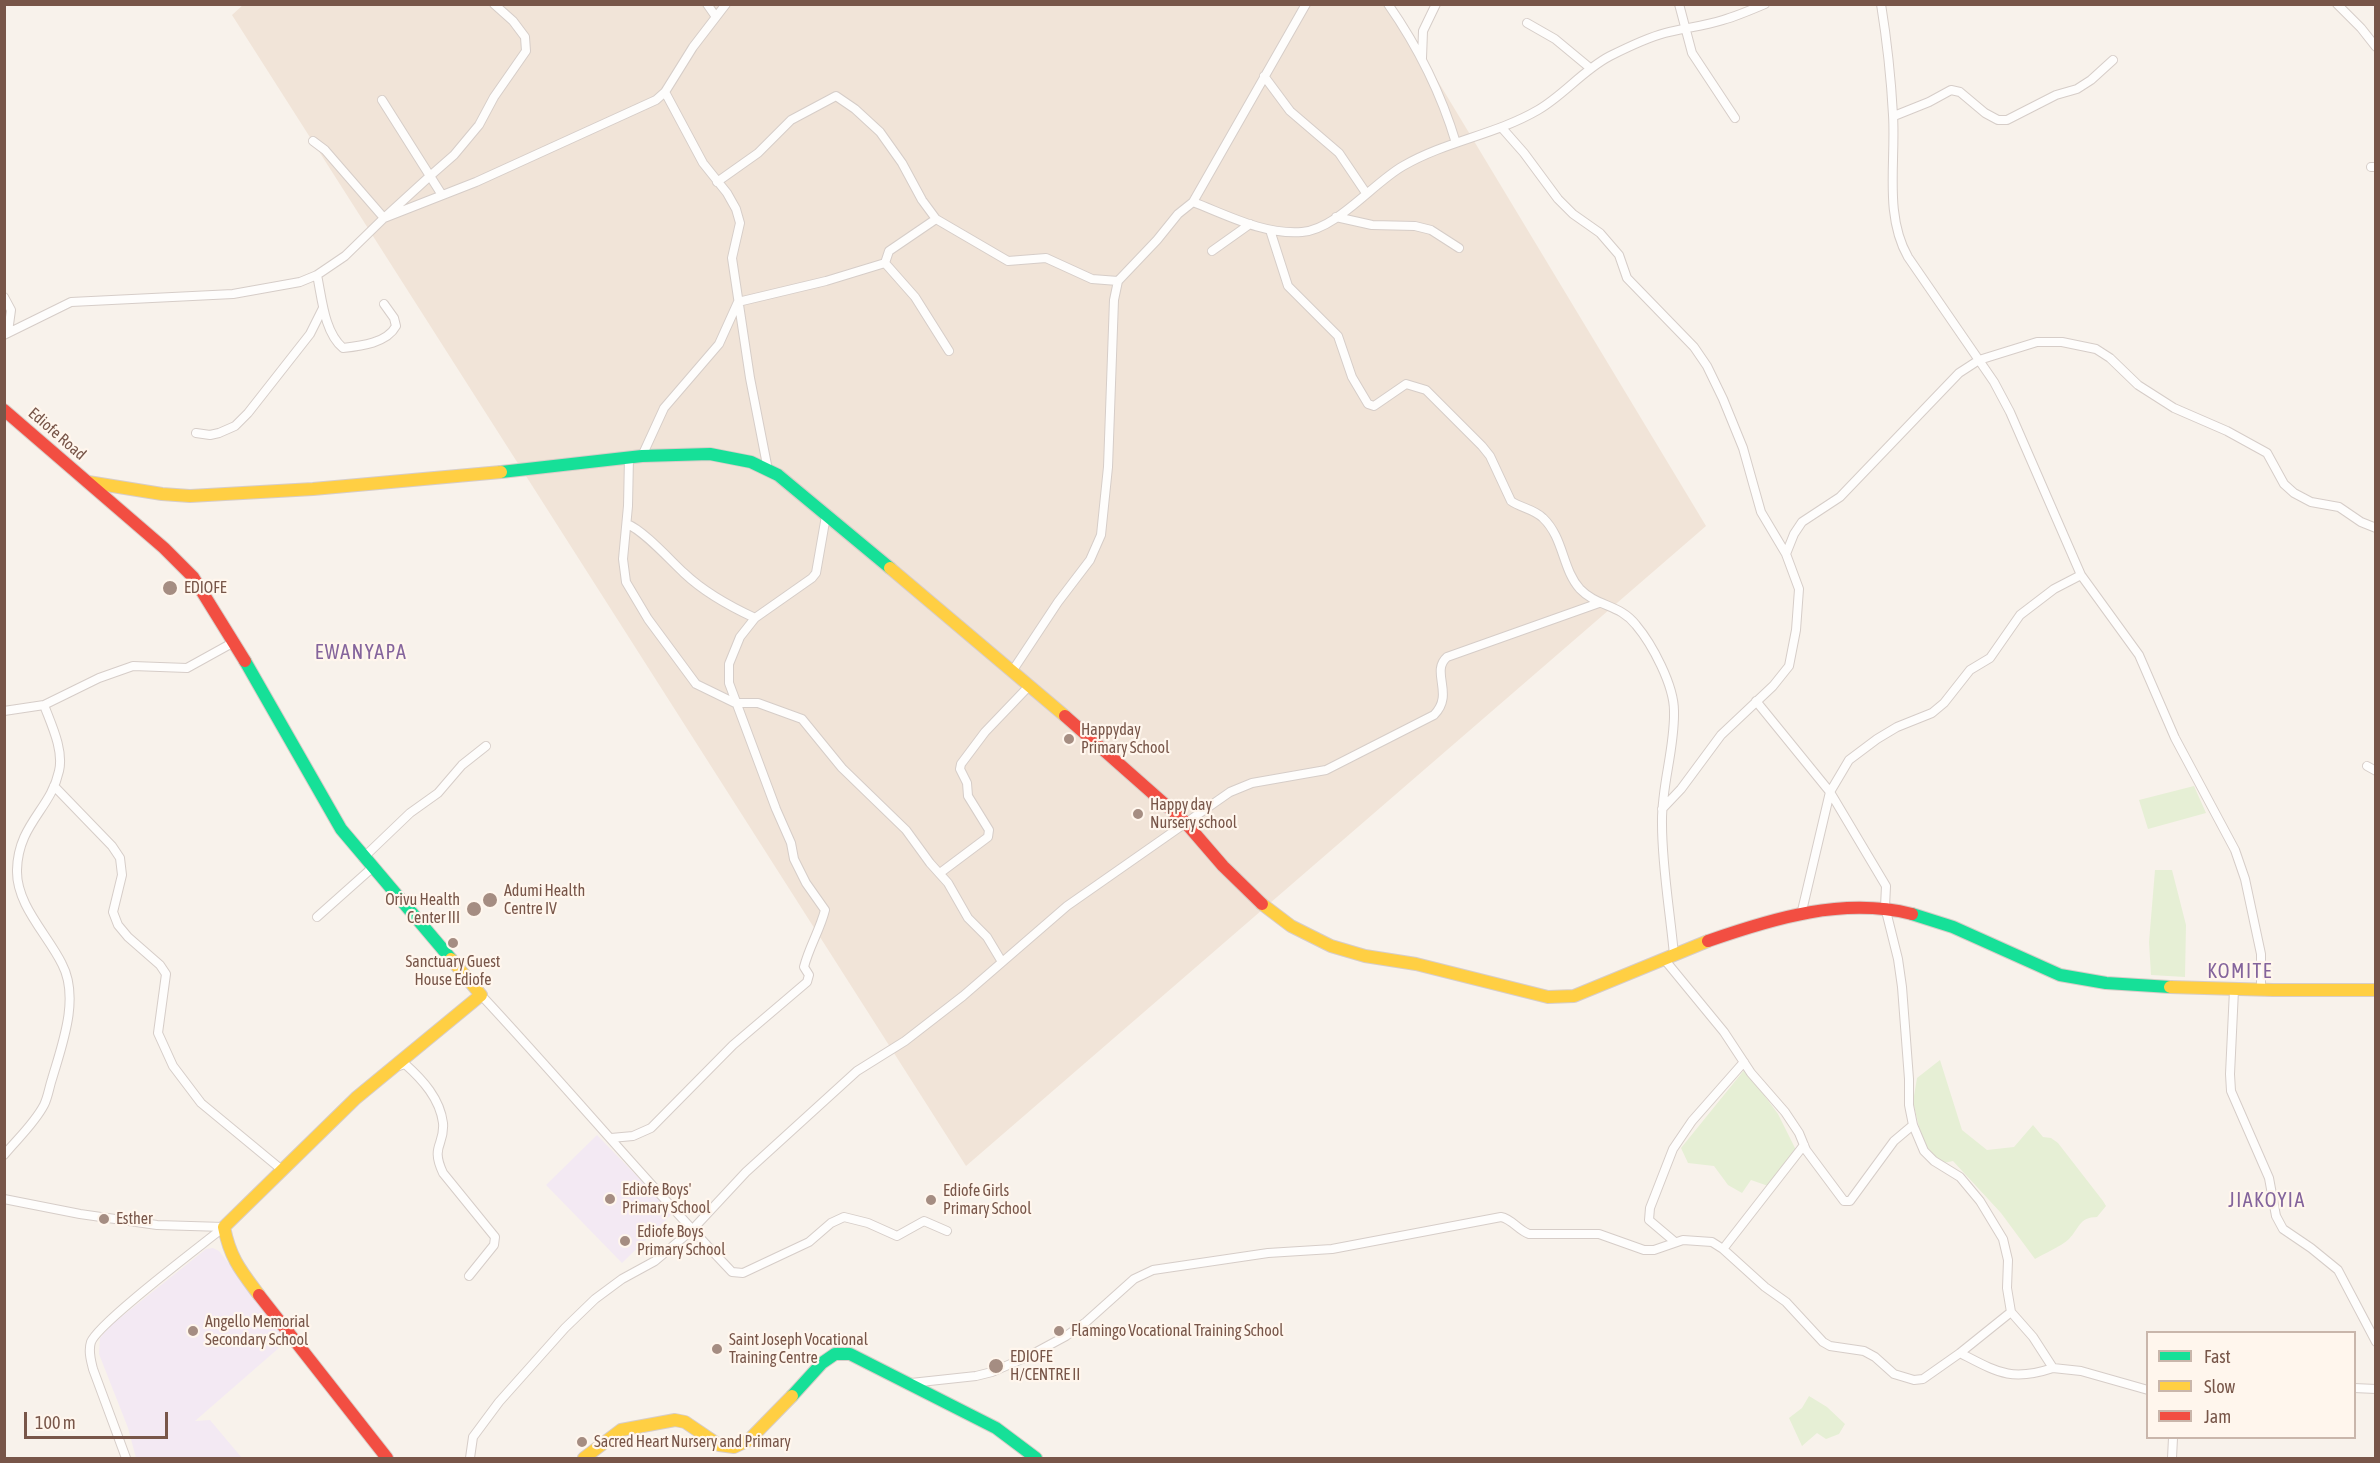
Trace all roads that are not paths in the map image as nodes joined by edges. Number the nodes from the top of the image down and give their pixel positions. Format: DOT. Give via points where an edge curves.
graph roads {
  1 [pos="494,4"];
  2 [pos="707,4"];
  3 [pos="726,4"];
  4 [pos="1306,4"];
  5 [pos="1388,4"];
  6 [pos="1436,4"];
  7 [pos="1679,4"];
  8 [pos="1765,4"];
  9 [pos="1881,4"];
  10 [pos="2337,4"];
  11 [pos="716,17"];
  12 [pos="1527,23"];
  13 [pos="1685,28"];
  14 [pos="2376,47"];
  15 [pos="1422,59"];
  16 [pos="2114,60"];
  17 [pos="1590,68"];
  18 [pos="1264,76"];
  19 [pos="665,92"];
  20 [pos="382,100"];
  21 [pos="1894,116"];
  22 [pos="1736,118"];
  23 [pos="1502,128"];
  24 [pos="313,141"];
  25 [pos="1456,143"];
  26 [pos="430,176"];
  27 [pos="717,182"];
  28 [pos="1366,193"];
  29 [pos="442,195"];
  30 [pos="1193,202"];
  31 [pos="1336,217"];
  32 [pos="384,218"];
  33 [pos="936,219"];
  34 [pos="1250,224"];
  35 [pos="1270,230"];
  36 [pos="1459,248"];
  37 [pos="1212,251"];
  38 [pos="885,263"];
  39 [pos="317,275"];
  40 [pos="1118,281"];
  41 [pos="4,297"];
  42 [pos="738,302"];
  43 [pos="384,304"];
  44 [pos="324,308"];
  45 [pos="6,333"];
  46 [pos="949,351"];
  47 [pos="1979,360"];
  48 [pos="4,410"];
  49 [pos="196,433"];
  50 [pos="642,456"];
  51 [pos="629,457"];
  52 [pos="768,470"];
  53 [pos="88,482"];
  54 [pos="826,516"];
  55 [pos="627,524"];
  56 [pos="2376,528"];
  57 [pos="1786,554"];
  58 [pos="2081,575"];
  59 [pos="1599,603"];
  60 [pos="755,618"];
  61 [pos="234,642"];
  62 [pos="1013,670"];
  63 [pos="1030,685"];
  64 [pos="1756,701"];
  65 [pos="735,703"];
  66 [pos="44,705"];
  67 [pos="4,711"];
  68 [pos="486,746"];
  69 [pos="2367,766"];
  70 [pos="2376,771"];
  71 [pos="54,786"];
  72 [pos="1830,792"];
  73 [pos="1662,809"];
  74 [pos="1185,822"];
  75 [pos="363,858"];
  76 [pos="372,868"];
  77 [pos="940,873"];
  78 [pos="1885,907"];
  79 [pos="1801,915"];
  80 [pos="317,917"];
  81 [pos="1669,957"];
  82 [pos="1002,962"];
  83 [pos="2234,990"];
  84 [pos="2261,990"];
  85 [pos="2376,990"];
  86 [pos="481,994"];
  87 [pos="1744,1062"];
  88 [pos="390,1069"];
  89 [pos="1912,1125"];
  90 [pos="611,1138"];
  91 [pos="1804,1145"];
  92 [pos="4,1155"];
  93 [pos="282,1170"];
  94 [pos="4,1199"];
  95 [pos="224,1227"];
  96 [pos="692,1230"];
  97 [pos="947,1231"];
  98 [pos="1675,1242"];
  99 [pos="1723,1249"];
  100 [pos="468,1276"];
  101 [pos="2011,1312"];
  102 [pos="2376,1342"];
  103 [pos="1960,1353"];
  104 [pos="2053,1368"];
  105 [pos="910,1383"];
  106 [pos="2356,1388"];
  107 [pos="2146,1389"];
  108 [pos="2376,1389"];
  109 [pos="2173,1439"];
  110 [pos="126,1458"];
  111 [pos="387,1458"];
  112 [pos="470,1458"];
  113 [pos="584,1458"];
  114 [pos="1036,1458"];
  115 [pos="2172,1458"];
  1 -- 26 [label="street" via="525,37 526,51 479,126"];
  2 -- 11 [label="street"];
  3 -- 11 [label="street"];
  4 -- 18 [label="street"];
  5 -- 15 [label="street"];
  6 -- 15 [label="street" via="1423,31"];
  7 -- 13 [label="street"];
  8 -- 13 [label="street"];
  9 -- 21 [label="street"];
  10 -- 14 [label="street"];
  11 -- 19 [label="street"];
  12 -- 17 [label="street" via="1555,39"];
  13 -- 17 [label="street" via="1634,44"];
  13 -- 22 [label="street" via="1696,59"];
  15 -- 25 [label="street"];
  16 -- 21 [label="street" via="2077,89 2056,95 2007,120 1998,120 1960,92 1951,90"];
  17 -- 23 [label="street" via="1548,104"];
  18 -- 28 [label="street" via="1290,111 1339,153"];
  18 -- 30 [label="street"];
  19 -- 27 [label="street"];
  19 -- 29 [label="street" via="648,105"];
  20 -- 26 [label="street"];
  21 -- 47 [label="street" via="1894,215 1898,236 1908,257"];
  23 -- 25 [label="street"];
  23 -- 57 [label="street" via="1558,199 1600,232 1623,264 1627,278 1694,347 1707,366 1743,448 1761,512"];
  24 -- 32 [label="street"];
  25 -- 28 [label="street" via="1401,167"];
  26 -- 29 [label="street"];
  26 -- 32 [label="street"];
  27 -- 33 [label="street" via="758,153 791,120 836,96 880,132"];
  27 -- 42 [label="street" via="736,209 740,223 732,258"];
  28 -- 31 [label="street"];
  29 -- 32 [label="street"];
  30 -- 34 [label="street"];
  30 -- 40 [label="street"];
  31 -- 35 [label="street" via="1302,232"];
  31 -- 36 [label="street" via="1372,225 1431,230"];
  32 -- 39 [label="street" via="345,256"];
  33 -- 38 [label="street" via="889,251"];
  33 -- 40 [label="street" via="1008,261 1046,258 1092,279"];
  34 -- 35 [label="street"];
  34 -- 37 [label="street"];
  35 -- 59 [label="street" via="1288,286 1338,336 1352,376 1368,404 1374,406 1406,384 1426,390 1491,456 1511,501 1547,522 1561,545 1572,578 1581,591"];
  38 -- 42 [label="street"];
  38 -- 46 [label="street" via="915,297"];
  39 -- 44 [label="street"];
  39 -- 45 [label="street" via="282,287 233,294 71,302"];
  40 -- 62 [label="street" via="1101,535 1090,560"];
  41 -- 45 [label="street" via="12,310"];
  42 -- 50 [label="street" via="719,344 664,408"];
  42 -- 52 [label="street"];
  43 -- 44 [label="street" via="394,318 396,326 392,333 343,348"];
  44 -- 49 [label="street" via="310,334 235,426 210,435"];
  47 -- 56 [label="street" via="2037,342 2096,349 2138,385 2174,408 2267,453 2284,484 2294,493 2311,502 2339,507"];
  47 -- 57 [label="street" via="1948,382 1840,497 1802,522"];
  47 -- 58 [label="street" via="2010,412"];
  48 -- 53 [label="street, Ediofe Road"];
  50 -- 51 [label="street"];
  50 -- 52 [label="street" via="710,454 741,459"];
  51 -- 53 [label="street" via="455,477 190,496"];
  51 -- 55 [label="street"];
  52 -- 54 [label="street"];
  53 -- 61 [label="street, Ediofe Road" via="193,577"];
  54 -- 60 [label="street" via="813,578"];
  54 -- 62 [label="street"];
  55 -- 60 [label="street" via="638,529 702,587"];
  55 -- 65 [label="street" via="623,559 626,582 648,619 696,684"];
  57 -- 64 [label="street" via="1799,589 1792,657 1781,676"];
  58 -- 72 [label="street" via="2054,589 2020,615 1990,658 1970,670 1932,713 1897,727 1857,752"];
  58 -- 84 [label="street" via="2139,655 2175,738 2235,850 2261,954"];
  59 -- 73 [label="street" via="1626,613 1637,625 1652,647 1669,689 1674,710"];
  59 -- 74 [label="street" via="1447,657 1440,668 1444,699 1434,715 1326,770 1245,785"];
  60 -- 65 [label="street" via="740,637 729,664"];
  61 -- 66 [label="street" via="187,668 133,666"];
  61 -- 75 [label="street, Ediofe Road" via="329,812"];
  62 -- 63 [label="street"];
  63 -- 74 [label="street"];
  63 -- 77 [label="street" via="961,764 968,796 989,830 988,837"];
  64 -- 72 [label="street"];
  64 -- 73 [label="street" via="1721,735"];
  65 -- 77 [label="street" via="758,703 802,719 842,768 906,830"];
  65 -- 90 [label="street" via="794,859 825,910 804,967 809,975 807,982 733,1045 651,1128 633,1136"];
  66 -- 67 [label="street"];
  66 -- 71 [label="street" via="59,752 60,770"];
  68 -- 75 [label="street"];
  69 -- 70 [label="street"];
  71 -- 92 [label="street" via="20,846 17,880 25,901 63,964 68,978 67,1019 46,1102 33,1124"];
  71 -- 93 [label="street" via="120,858 122,875 113,912 128,937 166,974 158,1033 173,1066 201,1103"];
  72 -- 78 [label="street" via="1886,885"];
  72 -- 79 [label="street"];
  73 -- 81 [label="street"];
  74 -- 81 [label="street" via="1260,902 1291,926 1331,946 1548,997 1574,996"];
  74 -- 82 [label="street" via="1066,906"];
  75 -- 76 [label="street, Ediofe Road"];
  76 -- 80 [label="street"];
  76 -- 86 [label="street, Ediofe Road"];
  77 -- 82 [label="street"];
  78 -- 79 [label="street" via="1844,907"];
  78 -- 83 [label="street" via="1971,934 2065,976"];
  78 -- 89 [label="street" via="1902,987"];
  79 -- 81 [label="street" via="1732,932"];
  81 -- 87 [label="street"];
  82 -- 96 [label="street" via="904,1041 857,1071 746,1172"];
  83 -- 84 [label="street"];
  83 -- 102 [label="street" via="2231,1091 2266,1170 2276,1216 2283,1229 2338,1270"];
  84 -- 85 [label="street"];
  86 -- 88 [label="street"];
  86 -- 90 [label="street"];
  87 -- 91 [label="street" via="1785,1112"];
  87 -- 98 [label="street" via="1673,1149 1654,1197 1648,1220"];
  88 -- 93 [label="street"];
  88 -- 100 [label="street" via="405,1064 437,1102 443,1125 436,1154 438,1162 495,1237 494,1245"];
  89 -- 91 [label="street" via="1894,1141 1848,1202 1844,1202"];
  89 -- 101 [label="street" via="1924,1151 1960,1178 1980,1201 2003,1239"];
  90 -- 96 [label="street"];
  91 -- 99 [label="street"];
  93 -- 95 [label="street"];
  94 -- 95 [label="street" via="156,1225"];
  95 -- 110 [label="street" via="144,1291 91,1341 93,1370"];
  95 -- 111 [label="street" via="237,1267"];
  96 -- 97 [label="street" via="737,1274 809,1242 844,1217 897,1236 924,1221"];
  96 -- 112 [label="street" via="655,1261 595,1299 565,1328 473,1437"];
  98 -- 99 [label="street" via="1700,1240"];
  98 -- 105 [label="street" via="1644,1250 1599,1234 1529,1234 1501,1217 1332,1249 1174,1265 1134,1279 1086,1323 1010,1364 976,1376"];
  99 -- 103 [label="street" via="1830,1346 1864,1351 1894,1374 1914,1380 1923,1379"];
  101 -- 103 [label="street"];
  101 -- 104 [label="street"];
  103 -- 104 [label="street" via="2014,1376"];
  104 -- 107 [label="street" via="2081,1371"];
  105 -- 113 [label="street" via="850,1354 835,1354 749,1440 734,1447 719,1445 685,1422 675,1420 621,1430"];
  105 -- 114 [label="street" via="996,1428"];
  106 -- 108 [label="street"];
  109 -- 115 [label="street"];
}
